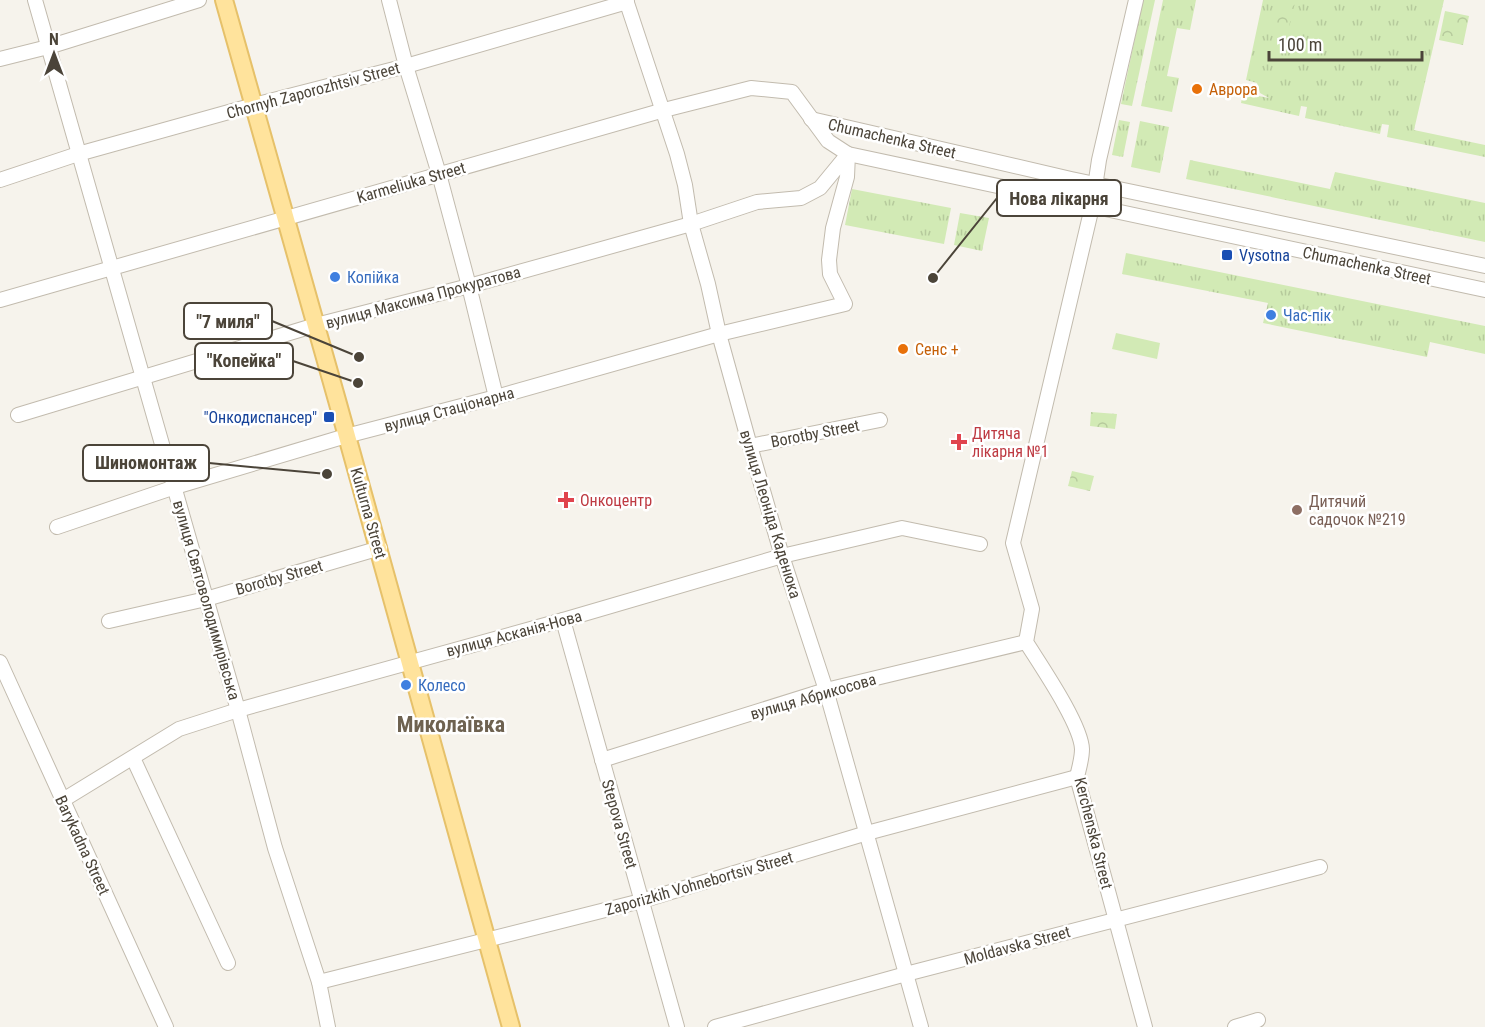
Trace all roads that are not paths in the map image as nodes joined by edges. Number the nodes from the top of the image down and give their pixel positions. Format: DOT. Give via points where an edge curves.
graph roads {
  1 [pos="35,0"];
  2 [pos="199,0"];
  3 [pos="224,0"];
  4 [pos="389,0"];
  5 [pos="1136,0"];
  6 [pos="627,1"];
  7 [pos="48,47"];
  8 [pos="0,59"];
  9 [pos="406,66"];
  10 [pos="254,105"];
  11 [pos="664,110"];
  12 [pos="811,119"];
  13 [pos="78,154"];
  14 [pos="849,154"];
  15 [pos="439,174"];
  16 [pos="0,180"];
  17 [pos="1094,184"];
  18 [pos="1092,207"];
  19 [pos="286,217"];
  20 [pos="691,224"];
  21 [pos="1485,266"];
  22 [pos="112,268"];
  23 [pos="469,286"];
  24 [pos="1485,290"];
  25 [pos="0,300"];
  26 [pos="316,325"];
  27 [pos="719,334"];
  28 [pos="142,377"];
  29 [pos="496,397"];
  30 [pos="18,415"];
  31 [pos="880,420"];
  32 [pos="346,436"];
  33 [pos="750,446"];
  34 [pos="175,487"];
  35 [pos="57,527"];
  36 [pos="980,544"];
  37 [pos="380,548"];
  38 [pos="782,556"];
  39 [pos="206,599"];
  40 [pos="562,620"];
  41 [pos="109,621"];
  42 [pos="1026,642"];
  43 [pos="0,662"];
  44 [pos="410,662"];
  45 [pos="826,690"];
  46 [pos="238,710"];
  47 [pos="133,758"];
  48 [pos="602,760"];
  49 [pos="1077,777"];
  50 [pos="63,800"];
  51 [pos="867,833"];
  52 [pos="1320,867"];
  53 [pos="641,901"];
  54 [pos="1116,919"];
  55 [pos="488,941"];
  56 [pos="228,963"];
  57 [pos="906,974"];
  58 [pos="319,982"];
  59 [pos="1258,1020"];
  60 [pos="166,1027"];
  61 [pos="328,1027"];
  62 [pos="511,1027"];
  63 [pos="677,1027"];
  64 [pos="715,1027"];
  65 [pos="921,1027"];
  66 [pos="1145,1027"];
  67 [pos="1235,1027"];
  1 -- 7 [label="street, вулиця Святоволодимирівська"];
  2 -- 7 [label="street"];
  3 -- 10 [label="main road, Kulturna Street"];
  4 -- 9 [label="street"];
  5 -- 17 [label="street"];
  6 -- 9 [label="street, Chornyh Zaporozhtsiv Street"];
  6 -- 11 [label="street, вулиця Леоніда Каденюка"];
  7 -- 8 [label="street"];
  7 -- 13 [label="street, вулиця Святоволодимирівська"];
  9 -- 10 [label="street, Chornyh Zaporozhtsiv Street"];
  9 -- 15 [label="street"];
  10 -- 13 [label="street, Chornyh Zaporozhtsiv Street"];
  10 -- 19 [label="main road, Kulturna Street"];
  11 -- 12 [label="street, Karmeliuka Street" via="751,88 792,92"];
  11 -- 15 [label="street, Karmeliuka Street"];
  11 -- 20 [label="street, вулиця Леоніда Каденюка" via="685,185"];
  12 -- 14 [label="street, Chumachenka Street" via="828,141"];
  12 -- 17 [label="street, Chumachenka Street"];
  13 -- 16 [label="street, Chornyh Zaporozhtsiv Street"];
  13 -- 22 [label="street, вулиця Святоволодимирівська"];
  14 -- 18 [label="street, Chumachenka Street"];
  14 -- 20 [label="street, вулиця Максима Прокуратова" via="810,195 757,202"];
  14 -- 27 [label="street, вулиця Стаціонарна" via="829,260 830,274 845,304"];
  15 -- 19 [label="street, Karmeliuka Street"];
  15 -- 23 [label="street"];
  17 -- 18 [label="street"];
  17 -- 21 [label="street, Chumachenka Street"];
  18 -- 24 [label="street, Chumachenka Street"];
  18 -- 42 [label="street" via="1013,543 1032,609"];
  19 -- 22 [label="street, Karmeliuka Street"];
  19 -- 26 [label="main road, Kulturna Street"];
  20 -- 23 [label="street, вулиця Максима Прокуратова"];
  20 -- 27 [label="street, вулиця Леоніда Каденюка"];
  22 -- 25 [label="street, Karmeliuka Street"];
  22 -- 28 [label="street, вулиця Святоволодимирівська"];
  23 -- 26 [label="street, вулиця Максима Прокуратова"];
  23 -- 29 [label="street"];
  26 -- 28 [label="street, вулиця Максима Прокуратова"];
  26 -- 32 [label="main road, Kulturna Street"];
  27 -- 29 [label="street, вулиця Стаціонарна"];
  27 -- 33 [label="street, вулиця Леоніда Каденюка"];
  28 -- 30 [label="street, вулиця Максима Прокуратова"];
  28 -- 34 [label="street, вулиця Святоволодимирівська"];
  29 -- 32 [label="street, вулиця Стаціонарна"];
  31 -- 33 [label="street, Borotby Street"];
  32 -- 34 [label="street, вулиця Стаціонарна"];
  32 -- 37 [label="main road, Kulturna Street"];
  33 -- 38 [label="street, вулиця Леоніда Каденюка"];
  34 -- 35 [label="street, вулиця Стаціонарна"];
  34 -- 39 [label="street, вулиця Святоволодимирівська"];
  36 -- 38 [label="street, вулиця Асканія-Нова" via="902,528"];
  37 -- 39 [label="street, Borotby Street"];
  37 -- 44 [label="main road, Kulturna Street"];
  38 -- 40 [label="street, вулиця Асканія-Нова"];
  38 -- 45 [label="street, вулиця Леоніда Каденюка"];
  39 -- 41 [label="street, Borotby Street"];
  39 -- 46 [label="street, вулиця Святоволодимирівська"];
  40 -- 44 [label="street, вулиця Асканія-Нова"];
  40 -- 48 [label="street, Stepova Street"];
  42 -- 45 [label="street, вулиця Абрикосова"];
  42 -- 49 [label="street, Kerchenska Street" via="1080,738"];
  43 -- 50 [label="street, Barykadna Street"];
  44 -- 46 [label="street, вулиця Асканія-Нова"];
  44 -- 55 [label="main road, Kulturna Street"];
  45 -- 48 [label="street, вулиця Абрикосова"];
  45 -- 51 [label="street, вулиця Леоніда Каденюка"];
  46 -- 47 [label="street, вулиця Асканія-Нова" via="179,729"];
  46 -- 58 [label="street, вулиця Святоволодимирівська" via="274,848"];
  47 -- 50 [label="street, вулиця Асканія-Нова"];
  47 -- 56 [label="street"];
  48 -- 53 [label="street, Stepova Street"];
  49 -- 51 [label="street, Zaporizkih Vohnebortsiv Street"];
  49 -- 54 [label="street, Kerchenska Street"];
  50 -- 60 [label="street, Barykadna Street"];
  51 -- 53 [label="street, Zaporizkih Vohnebortsiv Street"];
  51 -- 57 [label="street, вулиця Леоніда Каденюка"];
  52 -- 54 [label="street, Moldavska Street"];
  53 -- 55 [label="street, Zaporizkih Vohnebortsiv Street"];
  53 -- 63 [label="street, Stepova Street"];
  54 -- 57 [label="street, Moldavska Street"];
  54 -- 66 [label="street, Kerchenska Street"];
  55 -- 58 [label="street, Zaporizkih Vohnebortsiv Street"];
  55 -- 62 [label="main road, Kulturna Street"];
  57 -- 64 [label="street, Moldavska Street"];
  57 -- 65 [label="street, вулиця Леоніда Каденюка"];
  58 -- 61 [label="street, вулиця Святоволодимирівська"];
  59 -- 67 [label="street"];
}
